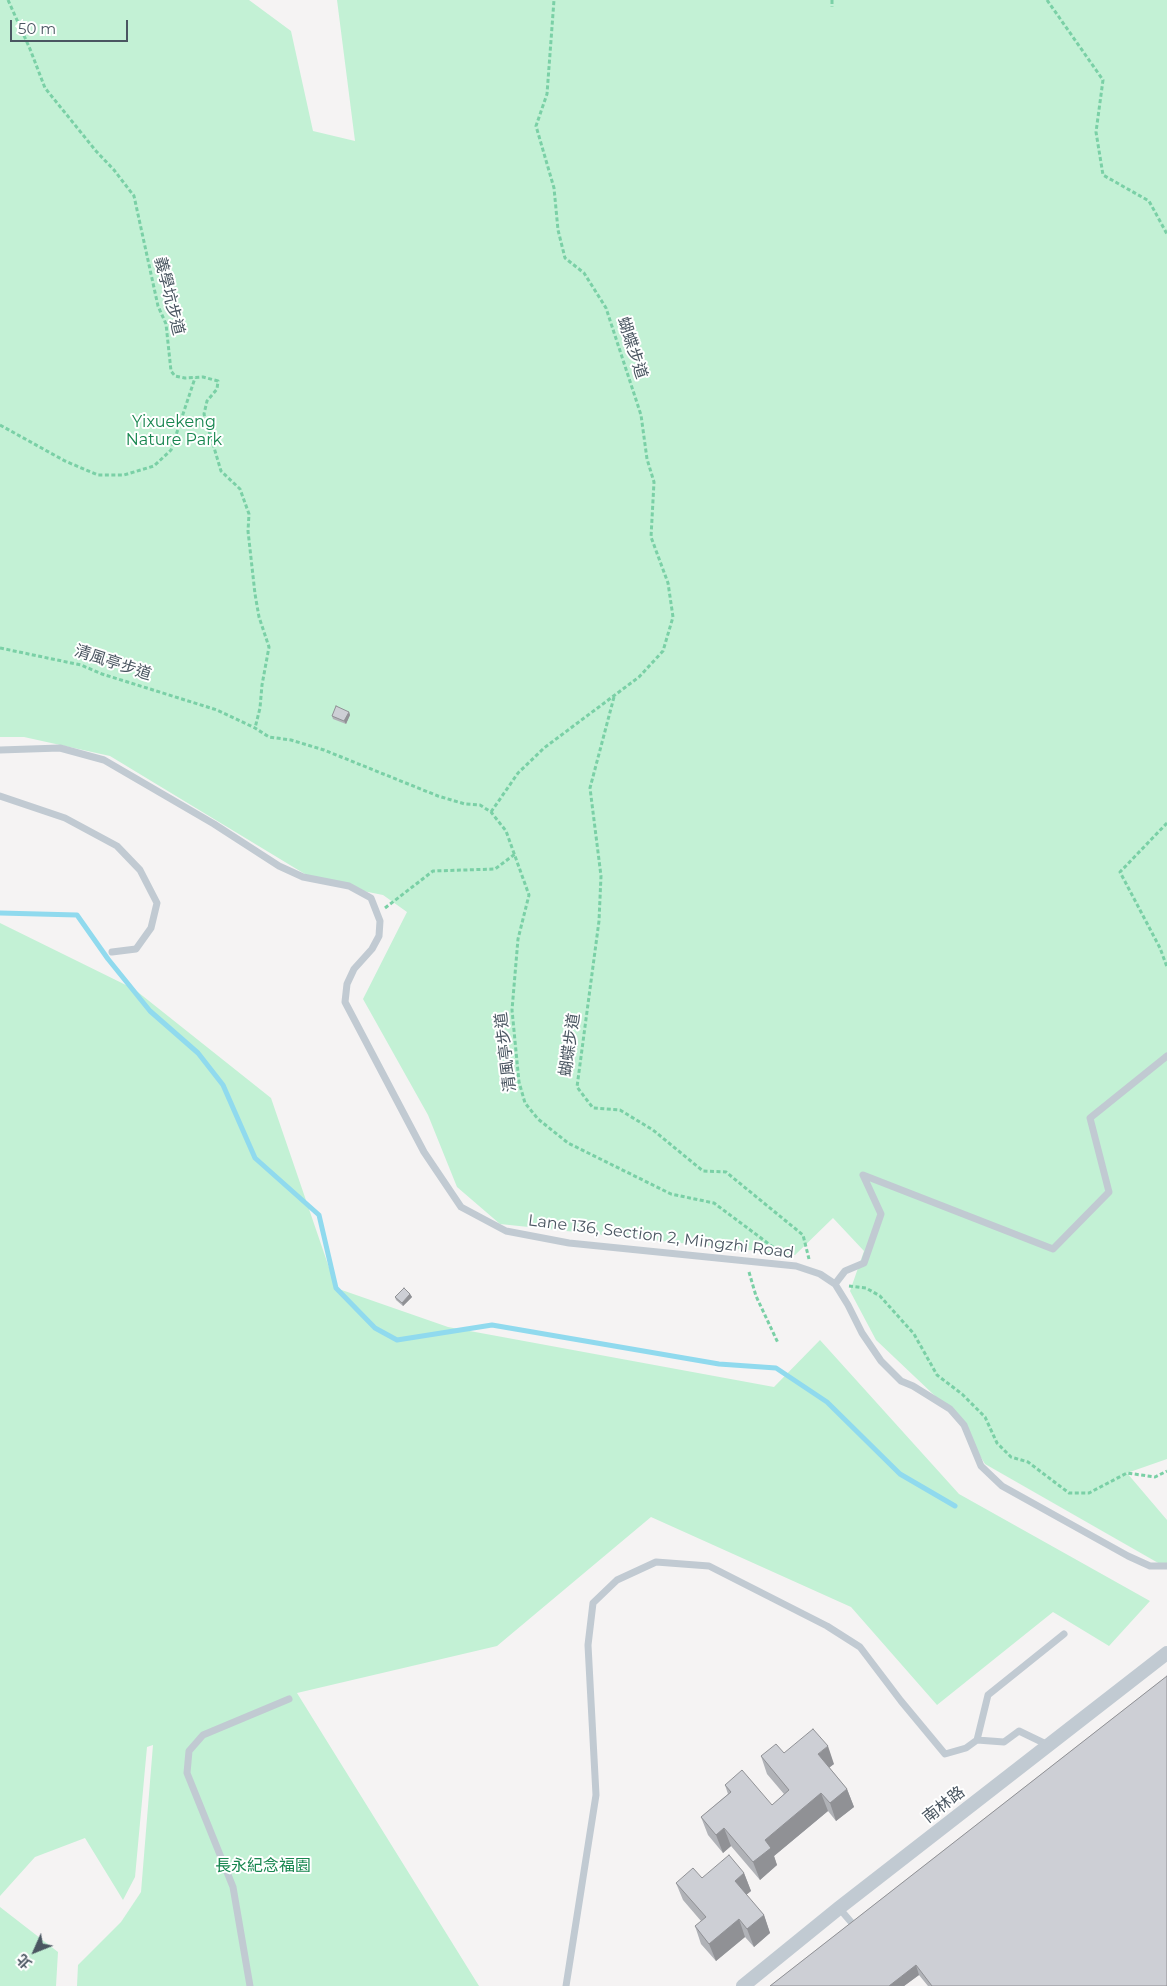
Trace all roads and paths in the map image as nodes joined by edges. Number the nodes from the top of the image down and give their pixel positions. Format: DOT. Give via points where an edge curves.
graph roads {
  1 [pos="8,0"];
  2 [pos="554,0"];
  3 [pos="832,0"];
  4 [pos="1047,0"];
  5 [pos="832,7"];
  6 [pos="1167,234"];
  7 [pos="195,378"];
  8 [pos="0,425"];
  9 [pos="0,648"];
  10 [pos="614,696"];
  11 [pos="254,728"];
  12 [pos="0,750"];
  13 [pos="0,796"];
  14 [pos="491,812"];
  15 [pos="1167,823"];
  16 [pos="514,854"];
  17 [pos="377,914"];
  18 [pos="112,952"];
  19 [pos="1167,967"];
  20 [pos="1167,1056"];
  21 [pos="746,1262"];
  22 [pos="796,1266"];
  23 [pos="812,1271"];
  24 [pos="836,1282"];
  25 [pos="778,1343"];
  26 [pos="1167,1471"];
  27 [pos="1167,1566"];
  28 [pos="1064,1634"];
  29 [pos="1167,1652"];
  30 [pos="289,1699"];
  31 [pos="977,1740"];
  32 [pos="1048,1745"];
  33 [pos="839,1908"];
  34 [pos="857,1929"];
  35 [pos="250,1986"];
  36 [pos="566,1986"];
  37 [pos="743,1986"];
  1 -- 7 [label="path, 義學坑步道" via="45,88 134,196 158,306 166,324 171,371 175,376"];
  2 -- 10 [label="path, 蝴蝶步道" via="547,94 536,126 554,188 558,230 565,258 584,273 606,308 641,415 654,482 651,537 668,583 673,617 663,651"];
  3 -- 5 [label="path"];
  4 -- 6 [label="path" via="1103,80 1096,132 1103,175 1149,201"];
  7 -- 8 [label="path" via="170,450 154,466 124,475 98,475 43,450"];
  7 -- 11 [label="path, 義學坑步道" via="218,381 204,414 221,471 240,489 249,514 255,594 269,647"];
  9 -- 11 [label="path, 清風亭步道" via="69,661 217,710"];
  10 -- 14 [label="path, 蝴蝶步道" via="544,748 518,774"];
  10 -- 23 [label="path, 蝴蝶步道" via="590,788 601,876 599,921 577,1088 593,1108 620,1110 653,1130 703,1171 726,1172 803,1235"];
  11 -- 14 [label="path" via="269,737 324,750 438,796 480,806"];
  12 -- 17 [label="lane" via="60,748 104,760 279,866 304,877 348,886 371,898"];
  13 -- 18 [label="lane" via="66,818 117,846 140,870 157,903 151,928 136,949"];
  14 -- 16 [label="path, 清風亭步道" via="506,831"];
  15 -- 19 [label="path" via="1120,872"];
  16 -- 17 [label="path" via="495,869 433,871"];
  16 -- 22 [label="path, 清風亭步道" via="530,895 518,939 512,1010 519,1082 525,1103 538,1119 568,1143 671,1194 714,1203"];
  17 -- 21 [label="lane, Lane 136, Section 2, Mingzhi Road" via="379,936 354,969 347,984 345,1002 424,1152 461,1207 515,1233 569,1243"];
  20 -- 24 [label="lane" via="1090,1118 1109,1192 1053,1249 864,1174 881,1214 864,1263 845,1271"];
  21 -- 22 [label="lane, Lane 136, Section 2, Mingzhi Road"];
  21 -- 25 [label="path" via="756,1296"];
  22 -- 23 [label="lane, Lane 136, Section 2, Mingzhi Road"];
  23 -- 24 [label="lane, Lane 136, Section 2, Mingzhi Road"];
  24 -- 26 [label="path" via="866,1288 880,1296 914,1334 937,1375 962,1394 985,1418 997,1442 1011,1457 1028,1462 1069,1493 1089,1492 1127,1473 1156,1476"];
  24 -- 27 [label="lane, Lane 136, Section 2, Mingzhi Road" via="862,1333 881,1361 901,1381 950,1409 964,1425 981,1466 1002,1486 1128,1556 1150,1566"];
  28 -- 31 [label="lane" via="988,1696"];
  29 -- 32 [label="street, 南林路"];
  30 -- 35 [label="lane" via="203,1735 189,1751 187,1773 233,1887"];
  31 -- 32 [label="lane" via="1004,1742 1019,1731"];
  31 -- 36 [label="lane" via="966,1748 945,1754 860,1647 827,1626 709,1566 656,1562 617,1580 593,1604 588,1645 596,1795"];
  32 -- 33 [label="street, 南林路"];
  33 -- 34 [label="lane"];
  33 -- 37 [label="street, 南林路"];
}
